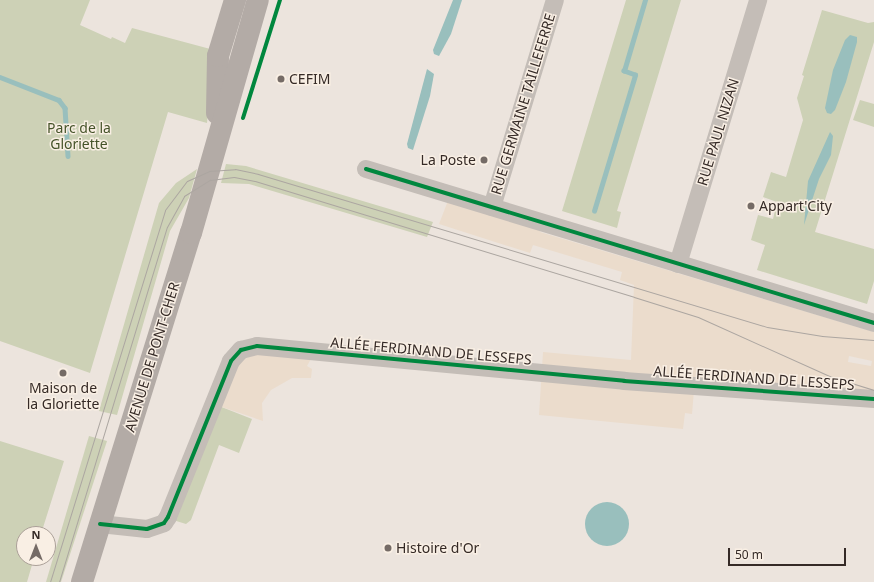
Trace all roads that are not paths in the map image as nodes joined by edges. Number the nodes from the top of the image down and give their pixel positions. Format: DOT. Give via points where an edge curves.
graph roads {
  1 [pos="235,0"];
  2 [pos="258,0"];
  3 [pos="555,0"];
  4 [pos="758,0"];
  5 [pos="220,132"];
  6 [pos="366,169"];
  7 [pos="492,207"];
  8 [pos="678,264"];
  9 [pos="874,324"];
  10 [pos="874,399"];
  11 [pos="100,524"];
  12 [pos="82,582"];
  1 -- 5 [label="main road, AVENUE DE PONT-CHER" via="218,56 217,118"];
  2 -- 5 [label="main road, AVENUE DE PONT-CHER"];
  3 -- 7 [label="street, RUE GERMAINE TAILLEFERRE"];
  4 -- 8 [label="street, RUE PAUL NIZAN"];
  5 -- 11 [label="main road, AVENUE DE PONT-CHER"];
  6 -- 7 [label="street"];
  7 -- 8 [label="street"];
  8 -- 9 [label="street"];
  10 -- 11 [label="street, ALLÉE FERDINAND DE LESSEPS" via="624,381 257,346 241,350 232,361 164,523 147,529"];
  11 -- 12 [label="main road, AVENUE DE PONT-CHER"];
}
